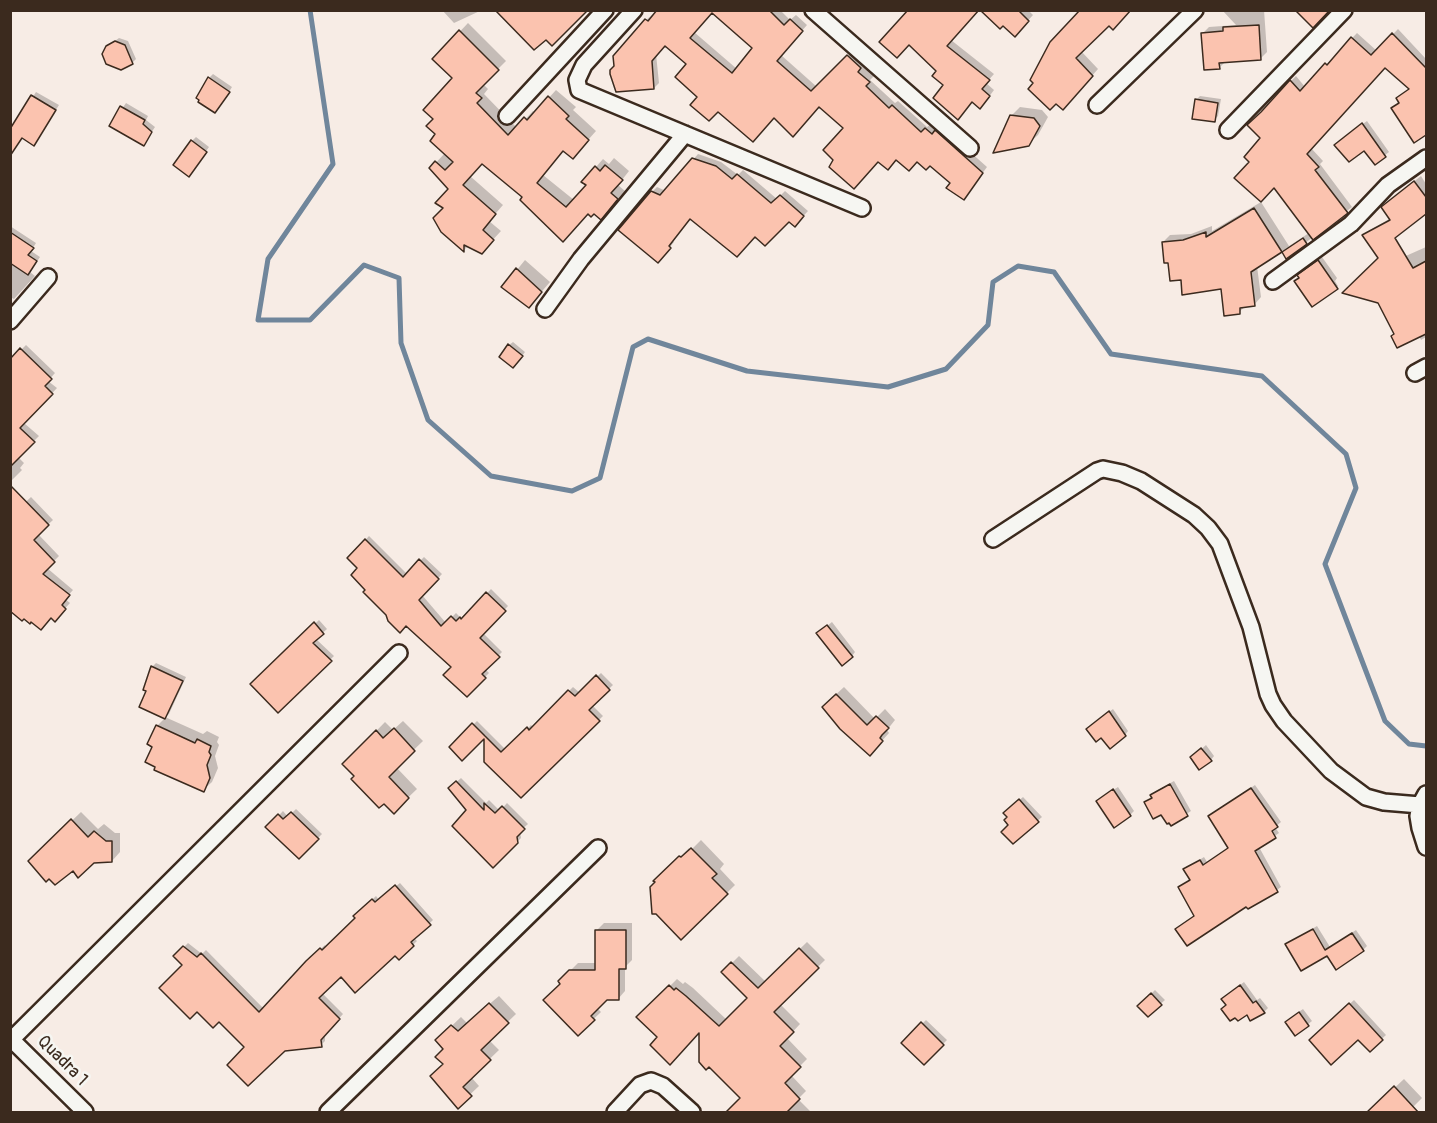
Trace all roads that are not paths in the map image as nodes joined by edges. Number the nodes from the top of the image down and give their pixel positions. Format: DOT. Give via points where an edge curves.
graph roads {
  1 [pos="604,10"];
  2 [pos="634,10"];
  3 [pos="813,10"];
  4 [pos="1195,10"];
  5 [pos="1344,10"];
  6 [pos="1097,105"];
  7 [pos="507,116"];
  8 [pos="1228,130"];
  9 [pos="685,134"];
  10 [pos="970,148"];
  11 [pos="1426,158"];
  12 [pos="862,208"];
  13 [pos="48,277"];
  14 [pos="1274,281"];
  15 [pos="545,309"];
  16 [pos="10,321"];
  17 [pos="993,538"];
  18 [pos="399,653"];
  19 [pos="1423,799"];
  20 [pos="1426,847"];
  21 [pos="598,848"];
  22 [pos="11,1038"];
  23 [pos="85,1113"];
  24 [pos="328,1113"];
  25 [pos="615,1113"];
  26 [pos="692,1113"];
  1 -- 7 [label="street"];
  2 -- 9 [label="street" via="584,65 577,80 579,90"];
  3 -- 10 [label="street"];
  4 -- 6 [label="street"];
  5 -- 8 [label="street"];
  9 -- 12 [label="street"];
  9 -- 15 [label="street" via="581,259"];
  11 -- 14 [label="street" via="1388,185 1351,224"];
  13 -- 16 [label="street"];
  17 -- 19 [label="street" via="1097,471 1122,473 1141,481 1194,515 1220,544 1251,627 1268,694 1284,721 1330,771 1366,797 1384,802"];
  18 -- 22 [label="street"];
  19 -- 20 [label="street" via="1420,828"];
  21 -- 24 [label="street"];
  22 -- 23 [label="street, Quadra 1"];
  25 -- 26 [label="street" via="640,1085 651,1081 663,1086"];
}
